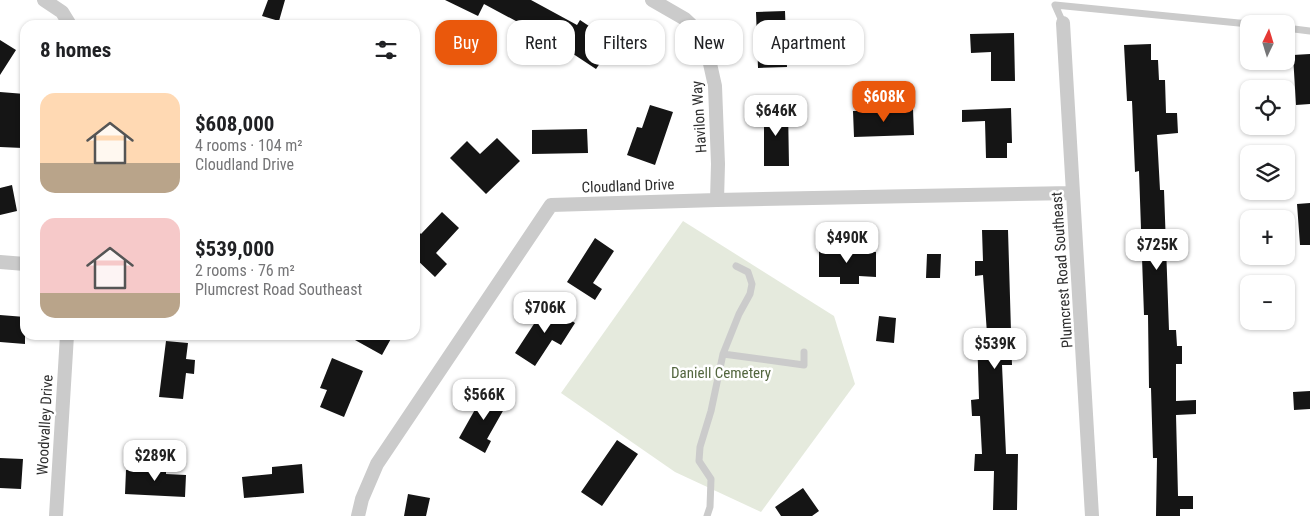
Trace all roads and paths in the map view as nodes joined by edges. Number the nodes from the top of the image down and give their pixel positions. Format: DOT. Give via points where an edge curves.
graph roads {
  1 [pos="44,0"];
  2 [pos="652,0"];
  3 [pos="67,20"];
  4 [pos="1063,23"];
  5 [pos="1240,23"];
  6 [pos="1295,29"];
  7 [pos="1310,31"];
  8 [pos="1073,193"];
  9 [pos="717,200"];
  10 [pos="0,262"];
  11 [pos="20,264"];
  12 [pos="736,266"];
  13 [pos="67,340"];
  14 [pos="804,352"];
  15 [pos="723,354"];
  16 [pos="56,516"];
  17 [pos="358,516"];
  18 [pos="707,516"];
  19 [pos="1092,516"];
  1 -- 3 [label="street" via="62,12"];
  2 -- 9 [label="street, Havilon Way" via="686,20 704,36 714,86"];
  4 -- 5 [label="lane" via="1055,5"];
  4 -- 8 [label="street, Plumcrest Road Southeast"];
  6 -- 7 [label="lane"];
  8 -- 9 [label="street, Cloudland Drive"];
  8 -- 19 [label="street, Plumcrest Road Southeast"];
  9 -- 17 [label="street, Cloudland Drive" via="551,205 377,464"];
  10 -- 11 [label="street"];
  12 -- 15 [label="lane" via="748,272 752,284"];
  13 -- 16 [label="street, Woodvalley Drive"];
  14 -- 15 [label="lane" via="804,365"];
  15 -- 18 [label="lane" via="700,447 699,460 711,479"];
}
